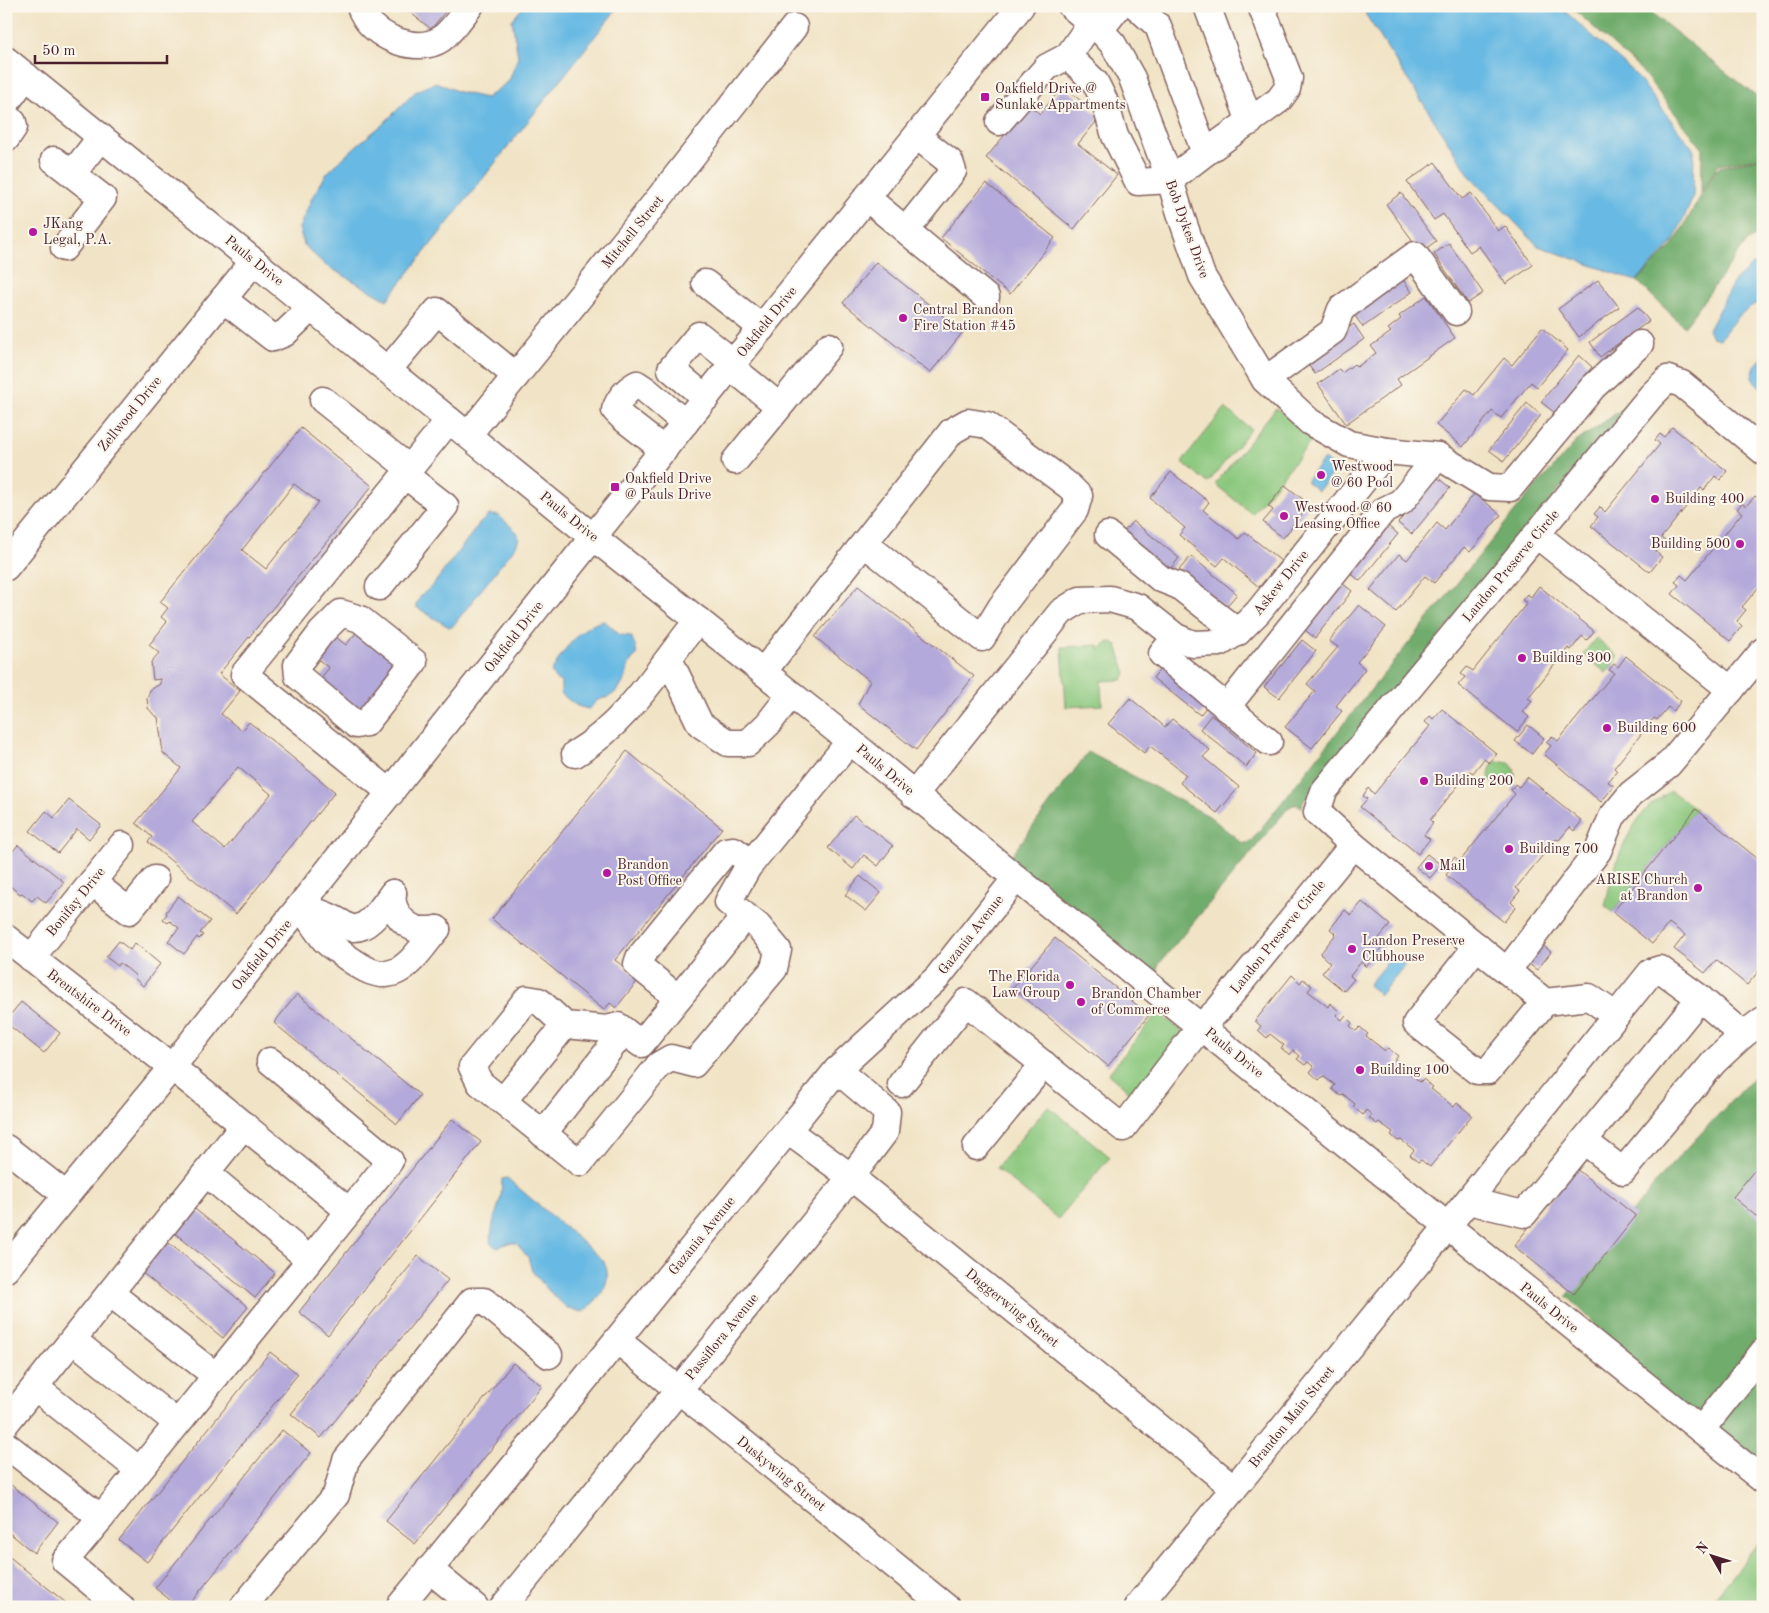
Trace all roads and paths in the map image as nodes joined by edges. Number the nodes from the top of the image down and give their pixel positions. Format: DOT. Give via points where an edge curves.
graph roads {
  1 [pos="360,6"];
  2 [pos="470,6"];
  3 [pos="1021,6"];
  4 [pos="1071,6"];
  5 [pos="1119,6"];
  6 [pos="1136,6"];
  7 [pos="1206,6"];
  8 [pos="1261,6"];
  9 [pos="1095,26"];
  10 [pos="794,27"];
  11 [pos="1068,56"];
  12 [pos="6,60"];
  13 [pos="26,76"];
  14 [pos="6,103"];
  15 [pos="6,117"];
  16 [pos="999,122"];
  17 [pos="1250,122"];
  18 [pos="917,136"];
  19 [pos="101,137"];
  20 [pos="6,139"];
  21 [pos="1206,153"];
  22 [pos="1170,180"];
  23 [pos="867,198"];
  24 [pos="906,230"];
  25 [pos="64,248"];
  26 [pos="254,261"];
  27 [pos="706,283"];
  28 [pos="986,297"];
  29 [pos="223,299"];
  30 [pos="311,308"];
  31 [pos="1456,312"];
  32 [pos="762,328"];
  33 [pos="1640,344"];
  34 [pos="829,346"];
  35 [pos="732,365"];
  36 [pos="388,370"];
  37 [pos="516,376"];
  38 [pos="1265,380"];
  39 [pos="706,398"];
  40 [pos="323,400"];
  41 [pos="779,406"];
  42 [pos="685,423"];
  43 [pos="459,428"];
  44 [pos="664,450"];
  45 [pos="1387,450"];
  46 [pos="1763,451"];
  47 [pos="1438,456"];
  48 [pos="735,461"];
  49 [pos="408,472"];
  50 [pos="1108,535"];
  51 [pos="1537,535"];
  52 [pos="593,537"];
  53 [pos="864,543"];
  54 [pos="6,567"];
  55 [pos="1161,579"];
  56 [pos="379,587"];
  57 [pos="1138,607"];
  58 [pos="1258,612"];
  59 [pos="698,620"];
  60 [pos="1238,632"];
  61 [pos="1286,633"];
  62 [pos="1176,637"];
  63 [pos="1763,651"];
  64 [pos="669,658"];
  65 [pos="763,672"];
  66 [pos="1731,690"];
  67 [pos="314,691"];
  68 [pos="791,694"];
  69 [pos="1226,708"];
  70 [pos="293,715"];
  71 [pos="850,741"];
  72 [pos="1269,742"];
  73 [pos="575,754"];
  74 [pos="390,793"];
  75 [pos="914,794"];
  76 [pos="122,845"];
  77 [pos="1353,845"];
  78 [pos="751,863"];
  79 [pos="1016,878"];
  80 [pos="155,879"];
  81 [pos="92,882"];
  82 [pos="301,906"];
  83 [pos="745,916"];
  84 [pos="6,938"];
  85 [pos="1477,946"];
  86 [pos="31,958"];
  87 [pos="1507,971"];
  88 [pos="678,998"];
  89 [pos="1700,998"];
  90 [pos="1545,1002"];
  91 [pos="1616,1016"];
  92 [pos="565,1025"];
  93 [pos="1201,1026"];
  94 [pos="1753,1028"];
  95 [pos="633,1037"];
  96 [pos="270,1061"];
  97 [pos="664,1062"];
  98 [pos="1044,1064"];
  99 [pos="172,1067"];
  100 [pos="837,1070"];
  101 [pos="900,1084"];
  102 [pos="503,1101"];
  103 [pos="244,1125"];
  104 [pos="788,1130"];
  105 [pos="544,1134"];
  106 [pos="1584,1141"];
  107 [pos="976,1147"];
  108 [pos="6,1148"];
  109 [pos="206,1173"];
  110 [pos="851,1177"];
  111 [pos="66,1195"];
  112 [pos="1468,1201"];
  113 [pos="349,1211"];
  114 [pos="1447,1226"];
  115 [pos="310,1260"];
  116 [pos="6,1269"];
  117 [pos="110,1293"];
  118 [pos="73,1340"];
  119 [pos="617,1340"];
  120 [pos="1763,1352"];
  121 [pos="549,1355"];
  122 [pos="216,1376"];
  123 [pos="35,1387"];
  124 [pos="678,1391"];
  125 [pos="6,1423"];
  126 [pos="177,1423"];
  127 [pos="1701,1430"];
  128 [pos="6,1445"];
  129 [pos="139,1470"];
  130 [pos="1763,1480"];
  131 [pos="1234,1488"];
  132 [pos="101,1518"];
  133 [pos="429,1569"];
  134 [pos="121,1607"];
  135 [pos="243,1607"];
  136 [pos="399,1607"];
  137 [pos="475,1607"];
  138 [pos="503,1607"];
  139 [pos="946,1607"];
  140 [pos="1136,1607"];
  1 -- 2 [label="street" via="365,18 385,36 404,44 424,45 446,35"];
  3 -- 18 [label="street, Oakfield Drive"];
  4 -- 9 [label="street, Bob Dykes Drive"];
  5 -- 9 [label="street"];
  6 -- 21 [label="street" via="1158,26"];
  7 -- 17 [label="street"];
  8 -- 17 [label="street" via="1289,78 1287,90 1279,100"];
  9 -- 11 [label="street"];
  9 -- 22 [label="street, Bob Dykes Drive" via="1113,44 1132,78"];
  10 -- 37 [label="street, Mitchell Street" via="634,232"];
  11 -- 16 [label="street" via="1047,67"];
  11 -- 22 [label="street" via="1095,82 1115,136 1138,182"];
  12 -- 13 [label="street, Pauls Drive"];
  13 -- 14 [label="street"];
  13 -- 19 [label="street, Pauls Drive"];
  15 -- 20 [label="street" via="13,122 14,128"];
  17 -- 21 [label="street"];
  18 -- 23 [label="street, Oakfield Drive"];
  18 -- 24 [label="street" via="950,162 953,171"];
  19 -- 25 [label="street" via="63,167 103,198"];
  19 -- 26 [label="street, Pauls Drive"];
  21 -- 22 [label="street"];
  22 -- 38 [label="street, Bob Dykes Drive" via="1202,276"];
  23 -- 24 [label="street"];
  23 -- 32 [label="street, Oakfield Drive"];
  24 -- 28 [label="street"];
  26 -- 29 [label="street, Zellwood Drive"];
  26 -- 30 [label="street, Pauls Drive"];
  27 -- 32 [label="street"];
  29 -- 30 [label="street" via="273,338 285,333"];
  29 -- 54 [label="street, Zellwood Drive"];
  30 -- 36 [label="street, Pauls Drive"];
  31 -- 38 [label="street" via="1415,255 1341,308 1333,331"];
  32 -- 35 [label="street, Oakfield Drive"];
  33 -- 47 [label="street" via="1593,387 1510,488 1489,487"];
  34 -- 41 [label="street"];
  35 -- 39 [label="street, Oakfield Drive"];
  35 -- 39 [label="street" via="699,335 671,369"];
  35 -- 41 [label="street"];
  36 -- 37 [label="street" via="436,311"];
  36 -- 43 [label="street, Pauls Drive"];
  37 -- 43 [label="street, Mitchell Street"];
  38 -- 45 [label="street, Bob Dykes Drive" via="1310,422 1349,444"];
  39 -- 42 [label="street, Oakfield Drive"];
  40 -- 49 [label="street"];
  41 -- 48 [label="street"];
  42 -- 44 [label="street, Oakfield Drive"];
  42 -- 44 [label="street" via="636,384 628,389 615,410"];
  43 -- 49 [label="street, Mitchell Street"];
  43 -- 52 [label="street, Pauls Drive"];
  44 -- 52 [label="street, Oakfield Drive"];
  45 -- 47 [label="street"];
  45 -- 58 [label="street, Askew Drive"];
  46 -- 51 [label="street, Landon Preserve Circle" via="1682,384 1668,379"];
  47 -- 61 [label="street" via="1401,502 1383,511"];
  49 -- 56 [label="street" via="444,506"];
  49 -- 70 [label="street, Mitchell Street" via="244,674"];
  50 -- 55 [label="street"];
  51 -- 66 [label="street"];
  51 -- 77 [label="street, Landon Preserve Circle" via="1324,791 1317,812"];
  52 -- 59 [label="street, Pauls Drive"];
  52 -- 74 [label="street, Oakfield Drive"];
  53 -- 53 [label="street" via="952,431 968,422 987,425 1078,496 1075,510 1001,607 982,638"];
  53 -- 65 [label="street"];
  55 -- 57 [label="street"];
  55 -- 60 [label="street" via="1179,586"];
  57 -- 62 [label="street, Askew Drive"];
  57 -- 75 [label="street, Askew Drive" via="1110,598 1080,600 1061,612"];
  58 -- 60 [label="street, Askew Drive"];
  58 -- 61 [label="street"];
  59 -- 64 [label="street"];
  59 -- 65 [label="street, Pauls Drive"];
  60 -- 62 [label="street, Askew Drive" via="1220,643 1193,644"];
  61 -- 69 [label="street"];
  62 -- 69 [label="street" via="1162,654"];
  63 -- 66 [label="street"];
  64 -- 68 [label="street" via="700,724 728,743 748,743 768,724"];
  64 -- 73 [label="street" via="620,717"];
  65 -- 68 [label="street, Pauls Drive"];
  66 -- 87 [label="street" via="1669,764 1631,794 1612,817 1598,851"];
  67 -- 67 [label="street" via="298,676 297,665 341,613 360,618 414,662 366,723 356,725"];
  67 -- 70 [label="street"];
  68 -- 71 [label="street, Pauls Drive"];
  69 -- 72 [label="street"];
  70 -- 74 [label="street"];
  71 -- 75 [label="street, Pauls Drive"];
  71 -- 78 [label="street"];
  74 -- 82 [label="street, Oakfield Drive"];
  75 -- 79 [label="street, Pauls Drive"];
  76 -- 81 [label="street, Bonifay Drive"];
  77 -- 85 [label="street, Landon Preserve Circle"];
  77 -- 93 [label="street, Landon Preserve Circle" via="1218,1010"];
  78 -- 83 [label="street" via="728,902"];
  78 -- 88 [label="street" via="734,850 726,851 639,958 637,964"];
  79 -- 93 [label="street, Pauls Drive"];
  79 -- 100 [label="street, Gazania Avenue" via="937,978"];
  80 -- 81 [label="street" via="129,912"];
  81 -- 86 [label="street, Bonifay Drive"];
  82 -- 82 [label="street" via="345,926 358,928 374,918 393,893 393,904 405,923 416,929 437,929 404,966 379,974 359,966 324,940"];
  82 -- 99 [label="street, Oakfield Drive"];
  83 -- 88 [label="street"];
  83 -- 97 [label="street" via="778,950 774,969 694,1064 671,1058"];
  84 -- 86 [label="street, Brentshire Drive"];
  85 -- 87 [label="street, Landon Preserve Circle"];
  85 -- 90 [label="street" via="1416,1023 1477,1071 1488,1071"];
  86 -- 99 [label="street, Brentshire Drive"];
  87 -- 90 [label="street, Landon Preserve Circle"];
  88 -- 95 [label="street"];
  89 -- 91 [label="street, Brandon Main Street" via="1660,969 1651,972"];
  89 -- 94 [label="street"];
  89 -- 106 [label="street"];
  90 -- 91 [label="street" via="1589,997"];
  91 -- 112 [label="street, Brandon Main Street"];
  92 -- 95 [label="street" via="607,1029 618,1026"];
  92 -- 102 [label="street"];
  92 -- 102 [label="street" via="539,1001 527,1000 472,1067 480,1083"];
  93 -- 98 [label="street, Landon Preserve Circle" via="1123,1128"];
  93 -- 114 [label="street, Pauls Drive"];
  94 -- 106 [label="street" via="1714,1062 1623,1172"];
  95 -- 97 [label="street"];
  95 -- 105 [label="street"];
  96 -- 113 [label="street" via="390,1160"];
  97 -- 105 [label="street" via="580,1163"];
  98 -- 101 [label="street" via="966,1002"];
  98 -- 107 [label="street"];
  99 -- 103 [label="street, Brentshire Drive"];
  99 -- 111 [label="street, Oakfield Drive"];
  100 -- 104 [label="street, Gazania Avenue"];
  100 -- 110 [label="street, Passiflora Avenue" via="887,1112 885,1132"];
  102 -- 105 [label="street"];
  103 -- 109 [label="street"];
  103 -- 113 [label="street, Brentshire Drive"];
  104 -- 110 [label="street, Daggerwing Street"];
  104 -- 119 [label="street, Gazania Avenue"];
  106 -- 112 [label="street" via="1524,1214"];
  108 -- 111 [label="street"];
  109 -- 115 [label="street"];
  109 -- 117 [label="street"];
  110 -- 124 [label="street, Passiflora Avenue"];
  110 -- 131 [label="street, Daggerwing Street"];
  111 -- 116 [label="street, Oakfield Drive"];
  112 -- 114 [label="street, Brandon Main Street"];
  113 -- 115 [label="street"];
  114 -- 127 [label="street, Pauls Drive"];
  114 -- 131 [label="street, Brandon Main Street"];
  115 -- 122 [label="street"];
  117 -- 118 [label="street"];
  117 -- 122 [label="street"];
  118 -- 123 [label="street"];
  118 -- 126 [label="street"];
  119 -- 124 [label="street, Duskywing Street"];
  119 -- 133 [label="street, Gazania Avenue"];
  120 -- 127 [label="street"];
  121 -- 135 [label="street" via="484,1301 472,1301 346,1460 336,1495"];
  122 -- 126 [label="street"];
  123 -- 125 [label="street"];
  123 -- 129 [label="street"];
  124 -- 138 [label="street, Passiflora Avenue"];
  124 -- 139 [label="street, Duskywing Street"];
  126 -- 129 [label="street"];
  127 -- 130 [label="street, Pauls Drive"];
  128 -- 132 [label="street"];
  129 -- 132 [label="street"];
  131 -- 140 [label="street, Brandon Main Street"];
  132 -- 134 [label="street" via="65,1561"];
  133 -- 136 [label="street, Gazania Avenue"];
  133 -- 137 [label="street"];
}
